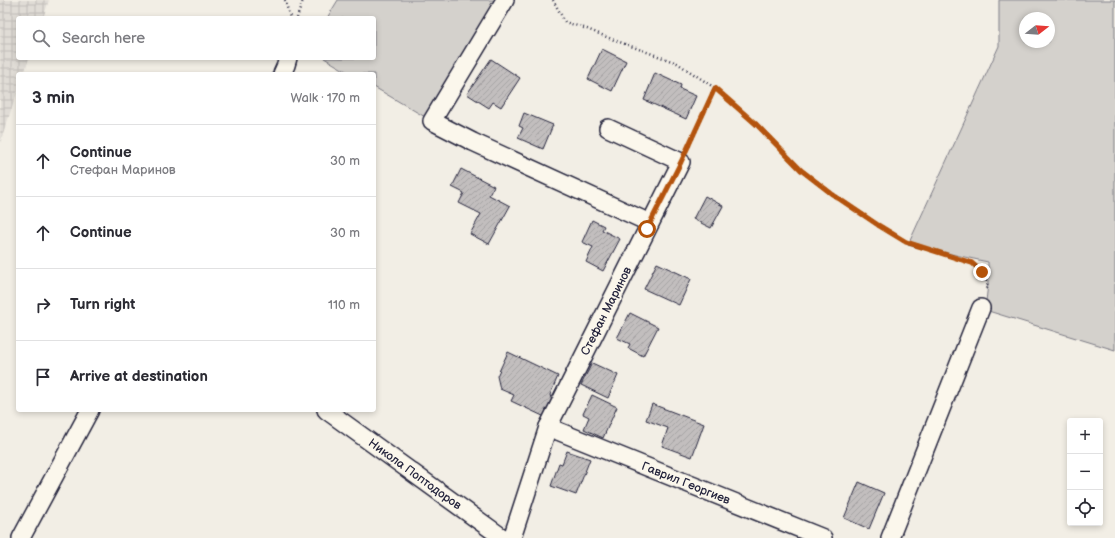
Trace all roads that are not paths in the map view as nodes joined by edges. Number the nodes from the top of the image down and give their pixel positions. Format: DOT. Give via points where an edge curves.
graph roads {
  1 [pos="505,0"];
  2 [pos="287,60"];
  3 [pos="283,72"];
  4 [pos="608,128"];
  5 [pos="650,223"];
  6 [pos="981,308"];
  7 [pos="89,412"];
  8 [pos="329,412"];
  9 [pos="548,427"];
  10 [pos="21,538"];
  11 [pos="503,538"];
  12 [pos="512,538"];
  13 [pos="823,538"];
  14 [pos="890,538"];
  1 -- 5 [label="street" via="432,121"];
  2 -- 3 [label="street"];
  4 -- 5 [label="street, Стефан Маринов" via="681,162"];
  5 -- 9 [label="street, Стефан Маринов"];
  6 -- 14 [label="street"];
  7 -- 10 [label="street"];
  8 -- 11 [label="street, Никола Поптодоров"];
  9 -- 12 [label="street, Стефан Маринов"];
  9 -- 13 [label="street, Гаврил Георгиев"];
}
